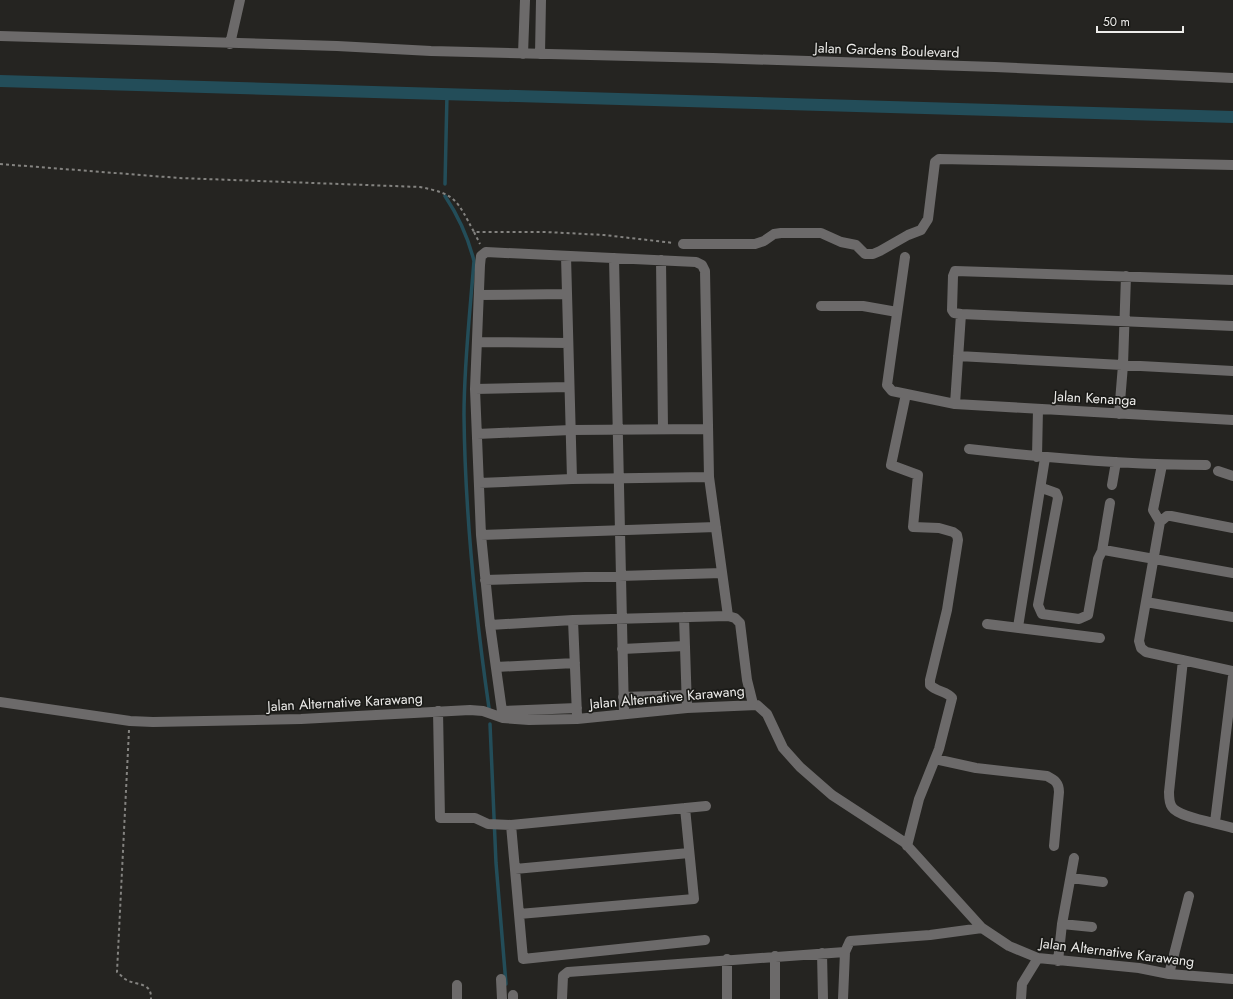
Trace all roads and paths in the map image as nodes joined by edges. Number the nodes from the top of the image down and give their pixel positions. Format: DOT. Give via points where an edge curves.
graph roads {
  1 [pos="240,0"];
  2 [pos="525,0"];
  3 [pos="541,0"];
  4 [pos="0,36"];
  5 [pos="230,44"];
  6 [pos="523,54"];
  7 [pos="540,54"];
  8 [pos="1233,78"];
  9 [pos="0,164"];
  10 [pos="1233,165"];
  11 [pos="474,232"];
  12 [pos="683,244"];
  13 [pos="484,252"];
  14 [pos="566,256"];
  15 [pos="614,258"];
  16 [pos="905,258"];
  17 [pos="661,260"];
  18 [pos="1126,276"];
  19 [pos="1233,280"];
  20 [pos="567,294"];
  21 [pos="479,295"];
  22 [pos="821,306"];
  23 [pos="897,312"];
  24 [pos="961,314"];
  25 [pos="1126,320"];
  26 [pos="1233,326"];
  27 [pos="477,342"];
  28 [pos="568,343"];
  29 [pos="958,356"];
  30 [pos="1123,365"];
  31 [pos="1233,371"];
  32 [pos="569,387"];
  33 [pos="475,389"];
  34 [pos="906,394"];
  35 [pos="955,404"];
  36 [pos="1038,409"];
  37 [pos="1119,414"];
  38 [pos="1233,420"];
  39 [pos="708,428"];
  40 [pos="663,429"];
  41 [pos="571,430"];
  42 [pos="617,430"];
  43 [pos="477,434"];
  44 [pos="969,449"];
  45 [pos="1041,457"];
  46 [pos="1116,462"];
  47 [pos="1162,465"];
  48 [pos="1206,465"];
  49 [pos="1218,472"];
  50 [pos="1233,476"];
  51 [pos="708,477"];
  52 [pos="572,479"];
  53 [pos="618,479"];
  54 [pos="479,483"];
  55 [pos="1112,485"];
  56 [pos="1042,488"];
  57 [pos="1110,503"];
  58 [pos="1160,522"];
  59 [pos="716,527"];
  60 [pos="1233,528"];
  61 [pos="620,529"];
  62 [pos="481,535"];
  63 [pos="1102,552"];
  64 [pos="1152,558"];
  65 [pos="722,573"];
  66 [pos="1233,573"];
  67 [pos="621,575"];
  68 [pos="485,580"];
  69 [pos="1146,602"];
  70 [pos="728,616"];
  71 [pos="684,617"];
  72 [pos="1233,617"];
  73 [pos="622,619"];
  74 [pos="573,620"];
  75 [pos="987,624"];
  76 [pos="490,625"];
  77 [pos="1018,628"];
  78 [pos="1100,638"];
  79 [pos="685,646"];
  80 [pos="622,649"];
  81 [pos="1183,660"];
  82 [pos="575,663"];
  83 [pos="496,667"];
  84 [pos="1233,671"];
  85 [pos="1233,676"];
  86 [pos="687,695"];
  87 [pos="623,697"];
  88 [pos="0,702"];
  89 [pos="753,704"];
  90 [pos="1231,707"];
  91 [pos="577,708"];
  92 [pos="687,708"];
  93 [pos="438,712"];
  94 [pos="624,714"];
  95 [pos="578,719"];
  96 [pos="130,721"];
  97 [pos="935,759"];
  98 [pos="706,806"];
  99 [pos="685,808"];
  100 [pos="1216,822"];
  101 [pos="511,825"];
  102 [pos="1233,828"];
  103 [pos="907,846"];
  104 [pos="1054,846"];
  105 [pos="689,853"];
  106 [pos="1074,858"];
  107 [pos="515,869"];
  108 [pos="1070,878"];
  109 [pos="1103,882"];
  110 [pos="1189,896"];
  111 [pos="519,914"];
  112 [pos="1062,924"];
  113 [pos="1092,927"];
  114 [pos="982,928"];
  115 [pos="705,940"];
  116 [pos="845,952"];
  117 [pos="822,953"];
  118 [pos="775,956"];
  119 [pos="1038,958"];
  120 [pos="727,959"];
  121 [pos="1058,961"];
  122 [pos="1169,974"];
  123 [pos="501,979"];
  124 [pos="1233,979"];
  125 [pos="456,985"];
  126 [pos="151,999"];
  127 [pos="457,999"];
  128 [pos="502,999"];
  129 [pos="562,999"];
  130 [pos="727,999"];
  131 [pos="775,999"];
  132 [pos="823,999"];
  133 [pos="843,999"];
  134 [pos="1021,999"];
  1 -- 5 [label="street"];
  2 -- 6 [label="street"];
  3 -- 7 [label="street"];
  4 -- 5 [label="street, Jalan Gardens Boulevard"];
  5 -- 6 [label="street, Jalan Gardens Boulevard"];
  6 -- 7 [label="street, Jalan Gardens Boulevard"];
  7 -- 8 [label="street, Jalan Gardens Boulevard" via="995,67"];
  9 -- 11 [label="path" via="179,178 420,187 441,191 453,198"];
  10 -- 12 [label="street" via="938,159 935,162 928,218 924,226 873,254 865,254 856,245 841,242 821,233 774,234 755,244"];
  11 -- 12 [label="path" via="546,232"];
  11 -- 13 [label="path"];
  13 -- 14 [label="street"];
  13 -- 21 [label="street" via="481,256"];
  14 -- 15 [label="street"];
  14 -- 20 [label="street"];
  15 -- 17 [label="street"];
  15 -- 42 [label="street"];
  16 -- 23 [label="street, Jalan Kenanga"];
  17 -- 39 [label="street" via="696,262 702,264 705,271"];
  17 -- 40 [label="street"];
  18 -- 19 [label="street"];
  18 -- 24 [label="street" via="954,271 952,310"];
  18 -- 25 [label="street"];
  20 -- 21 [label="street"];
  20 -- 28 [label="street"];
  21 -- 27 [label="street"];
  22 -- 23 [label="street" via="863,306"];
  23 -- 34 [label="street, Jalan Kenanga" via="888,385 892,391"];
  24 -- 25 [label="street"];
  24 -- 29 [label="street"];
  25 -- 26 [label="street"];
  25 -- 30 [label="street"];
  27 -- 28 [label="street"];
  27 -- 33 [label="street"];
  28 -- 32 [label="street"];
  29 -- 30 [label="street"];
  29 -- 35 [label="street"];
  30 -- 31 [label="street"];
  30 -- 37 [label="street"];
  32 -- 33 [label="street"];
  32 -- 41 [label="street"];
  33 -- 43 [label="street"];
  34 -- 35 [label="street, Jalan Kenanga"];
  34 -- 97 [label="street" via="891,465 918,475 912,527 946,529 957,535 958,540 946,616 930,680 930,685 948,693 952,698"];
  35 -- 36 [label="street, Jalan Kenanga"];
  36 -- 37 [label="street, Jalan Kenanga"];
  36 -- 45 [label="street"];
  37 -- 38 [label="street, Jalan Kenanga"];
  39 -- 40 [label="street"];
  39 -- 51 [label="street"];
  40 -- 42 [label="street"];
  41 -- 42 [label="street"];
  41 -- 43 [label="street"];
  41 -- 52 [label="street"];
  42 -- 53 [label="street"];
  43 -- 54 [label="street"];
  44 -- 45 [label="street"];
  45 -- 46 [label="street"];
  45 -- 56 [label="street"];
  46 -- 47 [label="street"];
  46 -- 55 [label="street"];
  47 -- 48 [label="street"];
  47 -- 58 [label="street" via="1153,510"];
  49 -- 50 [label="street"];
  51 -- 53 [label="street"];
  51 -- 59 [label="street"];
  52 -- 53 [label="street"];
  52 -- 54 [label="street"];
  53 -- 61 [label="street"];
  54 -- 62 [label="street"];
  56 -- 63 [label="street" via="1056,493 1058,498 1038,605 1040,613 1079,619 1088,615 1098,559"];
  56 -- 77 [label="street"];
  57 -- 63 [label="street"];
  58 -- 60 [label="street" via="1171,516"];
  58 -- 64 [label="street"];
  59 -- 61 [label="street"];
  59 -- 65 [label="street"];
  61 -- 62 [label="street"];
  61 -- 67 [label="street"];
  62 -- 68 [label="street"];
  63 -- 64 [label="street" via="1111,550"];
  64 -- 66 [label="street"];
  64 -- 69 [label="street"];
  65 -- 67 [label="street"];
  65 -- 70 [label="street"];
  67 -- 68 [label="street"];
  67 -- 73 [label="street"];
  68 -- 76 [label="street"];
  69 -- 72 [label="street"];
  69 -- 81 [label="street" via="1139,635 1141,648 1146,652"];
  70 -- 71 [label="street"];
  70 -- 89 [label="street" via="740,622 746,680"];
  71 -- 73 [label="street"];
  71 -- 79 [label="street"];
  73 -- 74 [label="street"];
  73 -- 80 [label="street"];
  74 -- 76 [label="street"];
  74 -- 82 [label="street"];
  75 -- 77 [label="street"];
  76 -- 83 [label="street"];
  77 -- 78 [label="street"];
  79 -- 80 [label="street"];
  79 -- 86 [label="street"];
  80 -- 87 [label="street"];
  81 -- 84 [label="street"];
  81 -- 100 [label="street" via="1170,802 1181,814"];
  82 -- 83 [label="street"];
  82 -- 91 [label="street"];
  83 -- 91 [label="street" via="502,711"];
  85 -- 90 [label="street"];
  86 -- 87 [label="street"];
  86 -- 92 [label="street"];
  87 -- 94 [label="street"];
  88 -- 96 [label="street, Jalan Alternative Karawang"];
  89 -- 92 [label="street, Jalan Alternative Karawang"];
  89 -- 103 [label="street, Jalan Alternative Karawang" via="764,708 783,748 800,767 832,795 888,830"];
  90 -- 100 [label="street"];
  91 -- 95 [label="street"];
  92 -- 94 [label="street, Jalan Alternative Karawang"];
  93 -- 95 [label="street, Jalan Alternative Karawang" via="476,710 503,718"];
  93 -- 96 [label="street, Jalan Alternative Karawang" via="301,719"];
  93 -- 101 [label="street" via="440,818 475,818 492,824"];
  94 -- 95 [label="street, Jalan Alternative Karawang"];
  96 -- 126 [label="path" via="117,972 126,980 148,987 151,990"];
  97 -- 103 [label="street" via="919,799"];
  97 -- 104 [label="street" via="976,768 1047,776 1054,780 1059,792"];
  98 -- 99 [label="street"];
  99 -- 101 [label="street"];
  99 -- 105 [label="street"];
  100 -- 102 [label="street"];
  101 -- 107 [label="street"];
  103 -- 114 [label="street, Jalan Alternative Karawang"];
  105 -- 107 [label="street"];
  105 -- 111 [label="street" via="694,899"];
  106 -- 108 [label="street"];
  107 -- 111 [label="street"];
  108 -- 109 [label="street"];
  108 -- 112 [label="street"];
  110 -- 122 [label="street"];
  111 -- 115 [label="street" via="523,959"];
  112 -- 113 [label="street"];
  112 -- 121 [label="street"];
  114 -- 116 [label="street" via="930,936 853,940 848,943"];
  114 -- 119 [label="street, Jalan Alternative Karawang" via="1009,946"];
  116 -- 117 [label="street"];
  116 -- 133 [label="street"];
  117 -- 118 [label="street"];
  117 -- 132 [label="street"];
  118 -- 120 [label="street"];
  118 -- 131 [label="street"];
  119 -- 121 [label="street, Jalan Alternative Karawang"];
  119 -- 134 [label="street" via="1022,984"];
  120 -- 129 [label="street" via="568,972 563,976"];
  120 -- 130 [label="street"];
  121 -- 122 [label="street, Jalan Alternative Karawang" via="1140,968"];
  122 -- 124 [label="street, Jalan Alternative Karawang"];
  123 -- 128 [label="street"];
  125 -- 127 [label="street"];
}
